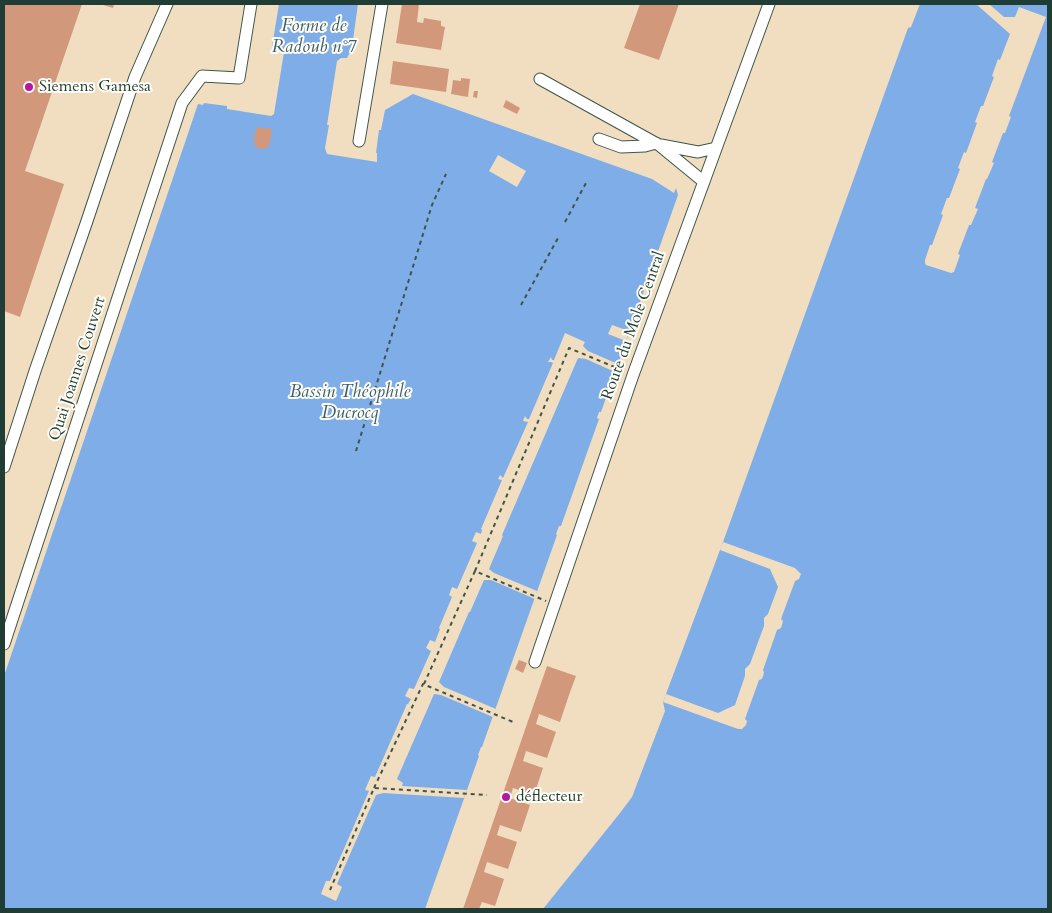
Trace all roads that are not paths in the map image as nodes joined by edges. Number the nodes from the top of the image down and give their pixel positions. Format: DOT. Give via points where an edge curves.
graph roads {
  1 [pos="167,4"];
  2 [pos="252,4"];
  3 [pos="382,4"];
  4 [pos="769,4"];
  5 [pos="540,79"];
  6 [pos="639,134"];
  7 [pos="358,141"];
  8 [pos="658,144"];
  9 [pos="716,148"];
  10 [pos="704,182"];
  11 [pos="4,467"];
  12 [pos="4,644"];
  13 [pos="535,662"];
  1 -- 11 [label="lane" via="135,78"];
  2 -- 12 [label="lane, Quai Joannes Couvert" via="240,78 202,76 182,103"];
  3 -- 7 [label="lane"];
  4 -- 9 [label="lane, Route du Mole Central"];
  5 -- 6 [label="lane"];
  6 -- 8 [label="lane"];
  6 -- 8 [label="lane" via="625,141 599,139 621,147"];
  8 -- 9 [label="lane" via="698,152"];
  8 -- 10 [label="lane"];
  9 -- 10 [label="lane, Route du Mole Central"];
  10 -- 13 [label="lane, Route du Mole Central" via="633,375"];
}
